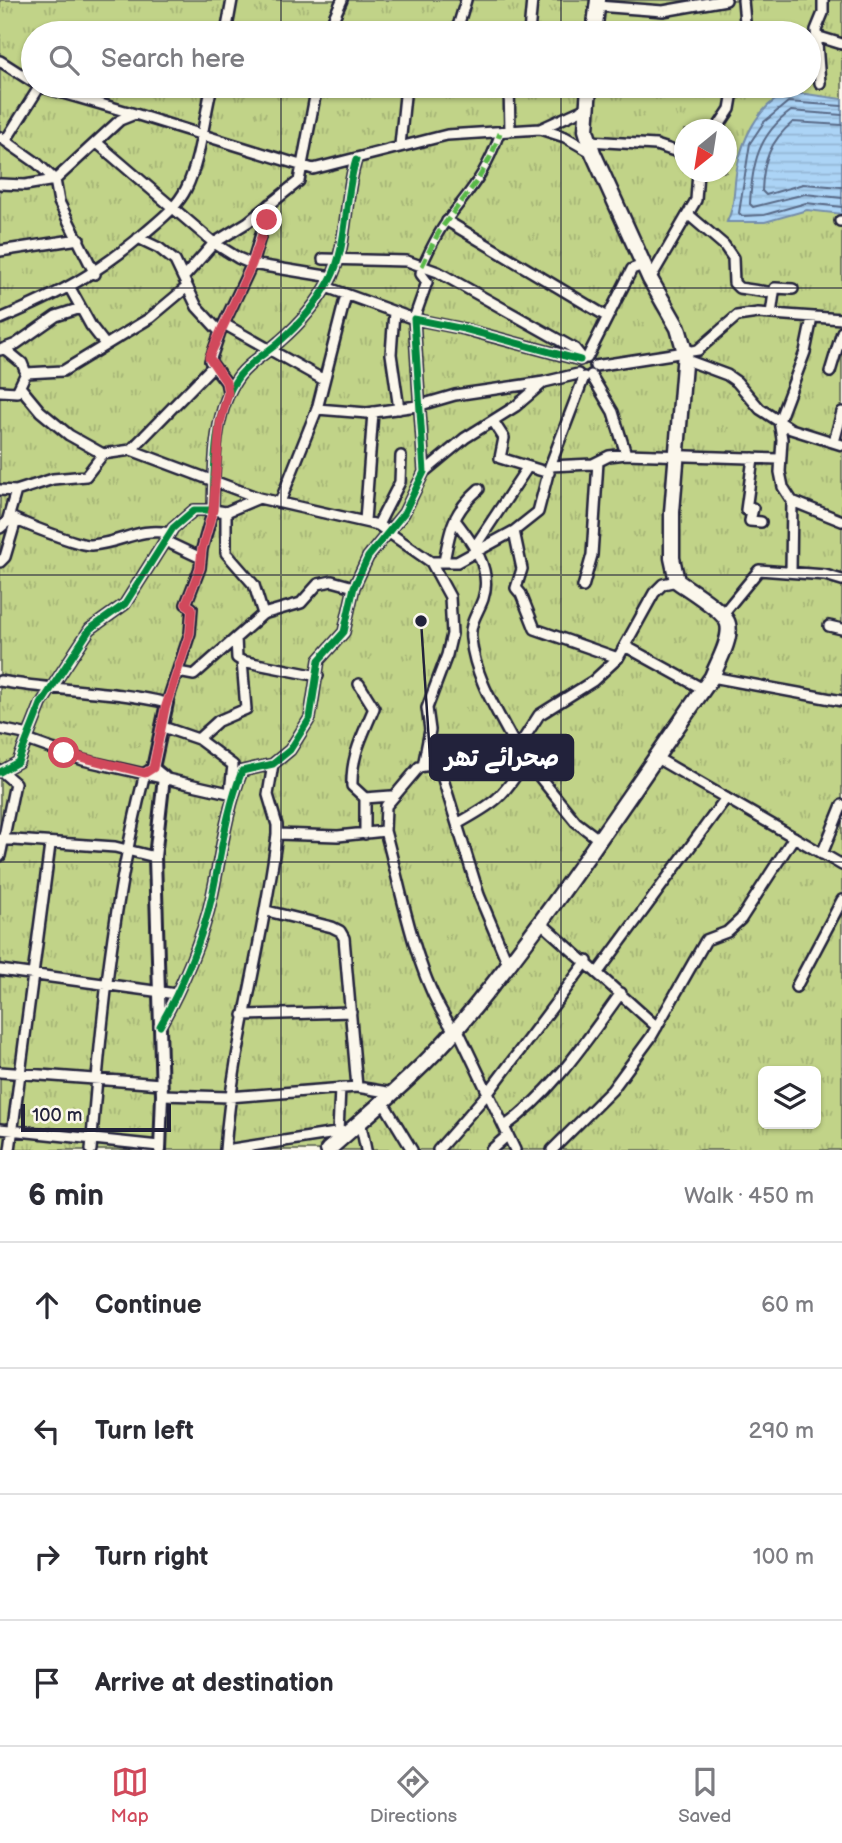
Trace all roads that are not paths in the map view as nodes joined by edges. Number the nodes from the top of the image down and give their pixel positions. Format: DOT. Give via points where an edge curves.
graph roads {
  1 [pos="232,0"];
  2 [pos="342,0"];
  3 [pos="466,0"];
  4 [pos="532,0"];
  5 [pos="726,0"];
  6 [pos="743,0"];
  7 [pos="823,0"];
  8 [pos="598,3"];
  9 [pos="228,21"];
  10 [pos="332,21"];
  11 [pos="460,21"];
  12 [pos="530,21"];
  13 [pos="596,21"];
  14 [pos="745,21"];
  15 [pos="819,21"];
  16 [pos="821,38"];
  17 [pos="842,44"];
  18 [pos="0,61"];
  19 [pos="21,74"];
  20 [pos="31,98"];
  21 [pos="81,98"];
  22 [pos="209,98"];
  23 [pos="315,98"];
  24 [pos="405,98"];
  25 [pos="509,98"];
  26 [pos="587,98"];
  27 [pos="732,98"];
  28 [pos="586,108"];
  29 [pos="135,114"];
  30 [pos="723,119"];
  31 [pos="541,128"];
  32 [pos="510,131"];
  33 [pos="200,133"];
  34 [pos="500,134"];
  35 [pos="3,138"];
  36 [pos="96,142"];
  37 [pos="400,145"];
  38 [pos="591,147"];
  39 [pos="674,151"];
  40 [pos="356,160"];
  41 [pos="302,166"];
  42 [pos="55,180"];
  43 [pos="697,182"];
  44 [pos="0,184"];
  45 [pos="270,204"];
  46 [pos="174,208"];
  47 [pos="689,215"];
  48 [pos="447,221"];
  49 [pos="138,238"];
  50 [pos="79,239"];
  51 [pos="214,243"];
  52 [pos="0,251"];
  53 [pos="323,259"];
  54 [pos="338,260"];
  55 [pos="252,264"];
  56 [pos="643,265"];
  57 [pos="422,266"];
  58 [pos="94,274"];
  59 [pos="332,277"];
  60 [pos="650,279"];
  61 [pos="185,282"];
  62 [pos="326,287"];
  63 [pos="70,288"];
  64 [pos="793,289"];
  65 [pos="774,293"];
  66 [pos="346,295"];
  67 [pos="81,308"];
  68 [pos="394,312"];
  69 [pos="771,314"];
  70 [pos="606,316"];
  71 [pos="812,318"];
  72 [pos="0,319"];
  73 [pos="414,319"];
  74 [pos="842,319"];
  75 [pos="222,328"];
  76 [pos="842,332"];
  77 [pos="106,344"];
  78 [pos="2,350"];
  79 [pos="268,350"];
  80 [pos="685,356"];
  81 [pos="583,359"];
  82 [pos="213,366"];
  83 [pos="595,366"];
  84 [pos="830,372"];
  85 [pos="26,373"];
  86 [pos="584,375"];
  87 [pos="324,380"];
  88 [pos="544,382"];
  89 [pos="21,388"];
  90 [pos="0,391"];
  91 [pos="228,393"];
  92 [pos="422,404"];
  93 [pos="317,408"];
  94 [pos="398,409"];
  95 [pos="373,412"];
  96 [pos="842,412"];
  97 [pos="493,421"];
  98 [pos="779,421"];
  99 [pos="838,444"];
  100 [pos="131,450"];
  101 [pos="103,454"];
  102 [pos="626,454"];
  103 [pos="677,455"];
  104 [pos="401,456"];
  105 [pos="753,458"];
  106 [pos="779,459"];
  107 [pos="598,462"];
  108 [pos="527,468"];
  109 [pos="549,470"];
  110 [pos="424,472"];
  111 [pos="214,481"];
  112 [pos="479,489"];
  113 [pos="0,490"];
  114 [pos="16,492"];
  115 [pos="259,498"];
  116 [pos="792,501"];
  117 [pos="280,502"];
  118 [pos="213,510"];
  119 [pos="226,512"];
  120 [pos="13,518"];
  121 [pos="455,520"];
  122 [pos="365,521"];
  123 [pos="842,521"];
  124 [pos="761,522"];
  125 [pos="378,525"];
  126 [pos="0,528"];
  127 [pos="514,531"];
  128 [pos="388,532"];
  129 [pos="168,537"];
  130 [pos="475,549"];
  131 [pos="201,558"];
  132 [pos="0,562"];
  133 [pos="431,562"];
  134 [pos="444,562"];
  135 [pos="791,571"];
  136 [pos="842,580"];
  137 [pos="677,581"];
  138 [pos="354,587"];
  139 [pos="583,587"];
  140 [pos="263,614"];
  141 [pos="722,615"];
  142 [pos="829,626"];
  143 [pos="842,629"];
  144 [pos="236,638"];
  145 [pos="625,646"];
  146 [pos="618,658"];
  147 [pos="242,661"];
  148 [pos="178,672"];
  149 [pos="318,676"];
  150 [pos="0,681"];
  151 [pos="707,683"];
  152 [pos="359,684"];
  153 [pos="50,690"];
  154 [pos="842,701"];
  155 [pos="167,703"];
  156 [pos="163,727"];
  157 [pos="0,729"];
  158 [pos="28,738"];
  159 [pos="198,739"];
  160 [pos="517,749"];
  161 [pos="655,757"];
  162 [pos="526,760"];
  163 [pos="438,763"];
  164 [pos="272,764"];
  165 [pos="423,766"];
  166 [pos="0,771"];
  167 [pos="149,771"];
  168 [pos="164,777"];
  169 [pos="231,793"];
  170 [pos="391,796"];
  171 [pos="365,798"];
  172 [pos="726,798"];
  173 [pos="842,805"];
  174 [pos="457,824"];
  175 [pos="385,831"];
  176 [pos="277,834"];
  177 [pos="365,834"];
  178 [pos="794,836"];
  179 [pos="597,838"];
  180 [pos="1,840"];
  181 [pos="50,845"];
  182 [pos="126,849"];
  183 [pos="822,854"];
  184 [pos="0,856"];
  185 [pos="155,857"];
  186 [pos="842,865"];
  187 [pos="842,900"];
  188 [pos="267,911"];
  189 [pos="539,921"];
  190 [pos="587,961"];
  191 [pos="508,964"];
  192 [pos="0,970"];
  193 [pos="599,971"];
  194 [pos="32,973"];
  195 [pos="106,984"];
  196 [pos="796,987"];
  197 [pos="159,992"];
  198 [pos="621,993"];
  199 [pos="176,994"];
  200 [pos="351,1012"];
  201 [pos="243,1015"];
  202 [pos="160,1026"];
  203 [pos="657,1027"];
  204 [pos="456,1030"];
  205 [pos="0,1072"];
  206 [pos="18,1073"];
  207 [pos="95,1079"];
  208 [pos="357,1087"];
  209 [pos="340,1088"];
  210 [pos="161,1089"];
  211 [pos="488,1093"];
  212 [pos="229,1097"];
  213 [pos="388,1098"];
  214 [pos="0,1129"];
  215 [pos="12,1130"];
  216 [pos="506,1131"];
  217 [pos="341,1138"];
  218 [pos="92,1139"];
  219 [pos="159,1148"];
  220 [pos="10,1150"];
  221 [pos="91,1150"];
  222 [pos="226,1150"];
  223 [pos="366,1150"];
  224 [pos="412,1150"];
  225 [pos="438,1150"];
  226 [pos="491,1150"];
  227 [pos="515,1150"];
  228 [pos="552,1150"];
  1 -- 9 [label="street"];
  2 -- 10 [label="street"];
  3 -- 11 [label="street"];
  4 -- 12 [label="street"];
  5 -- 8 [label="street" via="663,11"];
  6 -- 14 [label="street"];
  7 -- 15 [label="street"];
  8 -- 13 [label="main road"];
  16 -- 17 [label="street"];
  18 -- 19 [label="street"];
  20 -- 35 [label="street"];
  21 -- 29 [label="street"];
  22 -- 33 [label="street"];
  23 -- 41 [label="street"];
  24 -- 37 [label="street"];
  25 -- 32 [label="street"];
  26 -- 28 [label="main road"];
  27 -- 30 [label="street"];
  28 -- 31 [label="street"];
  28 -- 38 [label="main road"];
  29 -- 33 [label="street"];
  29 -- 36 [label="street" via="120,120"];
  31 -- 32 [label="street"];
  31 -- 38 [label="street"];
  32 -- 34 [label="street"];
  33 -- 41 [label="street"];
  33 -- 46 [label="street" via="186,188"];
  34 -- 37 [label="street" via="447,135"];
  34 -- 48 [label="street" via="487,168"];
  35 -- 42 [label="street"];
  36 -- 42 [label="street"];
  36 -- 46 [label="street"];
  37 -- 40 [label="street"];
  38 -- 39 [label="street" via="656,145"];
  38 -- 56 [label="main road"];
  40 -- 41 [label="street" via="313,169"];
  40 -- 54 [label="street"];
  41 -- 45 [label="street" via="299,181"];
  42 -- 44 [label="street"];
  42 -- 50 [label="street" via="59,202"];
  43 -- 47 [label="street"];
  45 -- 51 [label="street"];
  45 -- 55 [label="street"];
  46 -- 49 [label="street"];
  46 -- 51 [label="street"];
  47 -- 60 [label="street"];
  47 -- 65 [label="street" via="733,258 734,283 739,288"];
  48 -- 57 [label="street"];
  48 -- 70 [label="street"];
  49 -- 58 [label="street"];
  49 -- 61 [label="street" via="176,261"];
  50 -- 52 [label="street"];
  50 -- 58 [label="street"];
  51 -- 55 [label="street"];
  51 -- 61 [label="street"];
  53 -- 54 [label="street"];
  54 -- 57 [label="street" via="407,261"];
  54 -- 59 [label="street"];
  55 -- 59 [label="street"];
  55 -- 75 [label="street"];
  56 -- 60 [label="main road"];
  56 -- 70 [label="street" via="632,269"];
  57 -- 73 [label="street" via="427,282"];
  57 -- 81 [label="street" via="575,349"];
  58 -- 63 [label="street"];
  59 -- 62 [label="street"];
  60 -- 80 [label="main road" via="678,328"];
  61 -- 75 [label="street" via="197,307"];
  61 -- 77 [label="street" via="150,318"];
  62 -- 66 [label="street"];
  62 -- 79 [label="street" via="303,320"];
  63 -- 67 [label="street"];
  63 -- 72 [label="street"];
  64 -- 65 [label="street" via="775,288"];
  65 -- 69 [label="street"];
  66 -- 68 [label="street"];
  66 -- 87 [label="street"];
  67 -- 77 [label="street"];
  67 -- 78 [label="street" via="56,316"];
  68 -- 73 [label="street"];
  68 -- 94 [label="street" via="391,355"];
  69 -- 71 [label="street"];
  69 -- 80 [label="street" via="737,316"];
  70 -- 81 [label="street"];
  71 -- 74 [label="street"];
  71 -- 98 [label="street" via="805,352"];
  73 -- 81 [label="street"];
  73 -- 92 [label="street"];
  75 -- 79 [label="street"];
  75 -- 82 [label="street" via="209,357"];
  76 -- 84 [label="street"];
  77 -- 85 [label="street" via="63,371"];
  78 -- 85 [label="street" via="22,363"];
  79 -- 87 [label="street"];
  79 -- 91 [label="street" via="240,374"];
  80 -- 83 [label="street"];
  80 -- 98 [label="street" via="727,375 760,409"];
  80 -- 103 [label="main road"];
  81 -- 83 [label="street"];
  81 -- 86 [label="street" via="576,366"];
  82 -- 91 [label="street" via="226,382"];
  82 -- 100 [label="street"];
  83 -- 86 [label="street"];
  85 -- 89 [label="street"];
  86 -- 88 [label="street"];
  86 -- 102 [label="street" via="613,412"];
  86 -- 109 [label="street"];
  87 -- 93 [label="street"];
  88 -- 92 [label="street"];
  88 -- 97 [label="street"];
  89 -- 90 [label="street"];
  89 -- 101 [label="street" via="40,411"];
  91 -- 111 [label="street"];
  92 -- 94 [label="street"];
  92 -- 110 [label="street"];
  93 -- 95 [label="street"];
  93 -- 117 [label="street"];
  94 -- 95 [label="street"];
  95 -- 122 [label="street"];
  96 -- 99 [label="street"];
  97 -- 108 [label="street" via="504,438 500,458"];
  97 -- 110 [label="street"];
  98 -- 99 [label="street"];
  98 -- 106 [label="street"];
  100 -- 101 [label="street"];
  100 -- 111 [label="street"];
  101 -- 114 [label="street" via="86,476"];
  102 -- 103 [label="street"];
  102 -- 107 [label="street"];
  103 -- 105 [label="street"];
  103 -- 137 [label="main road" via="672,558"];
  104 -- 125 [label="street" via="400,482"];
  105 -- 106 [label="street"];
  105 -- 124 [label="street" via="746,510 753,508 750,521"];
  106 -- 116 [label="street" via="782,487"];
  107 -- 109 [label="street"];
  107 -- 139 [label="street" via="592,555"];
  108 -- 109 [label="street"];
  108 -- 130 [label="street"];
  109 -- 127 [label="street" via="538,512"];
  110 -- 128 [label="street"];
  111 -- 115 [label="street"];
  111 -- 118 [label="street"];
  112 -- 121 [label="street" via="459,506"];
  113 -- 114 [label="street"];
  114 -- 120 [label="street"];
  115 -- 117 [label="street"];
  115 -- 119 [label="street"];
  116 -- 123 [label="street"];
  116 -- 135 [label="street"];
  117 -- 122 [label="street"];
  118 -- 119 [label="street"];
  118 -- 129 [label="street" via="194,510"];
  118 -- 131 [label="street"];
  119 -- 140 [label="street" via="226,553 254,585"];
  120 -- 126 [label="street"];
  120 -- 129 [label="street" via="88,545 151,529"];
  120 -- 132 [label="street"];
  121 -- 130 [label="street"];
  121 -- 134 [label="street"];
  122 -- 125 [label="street"];
  125 -- 128 [label="street"];
  127 -- 130 [label="street"];
  127 -- 146 [label="street" via="522,569 516,588 535,629"];
  128 -- 133 [label="street"];
  128 -- 138 [label="street" via="368,557"];
  129 -- 131 [label="street"];
  129 -- 153 [label="street" via="125,604 90,629"];
  130 -- 134 [label="street" via="457,562"];
  130 -- 160 [label="street" via="485,585 469,626 473,657"];
  131 -- 148 [label="street" via="186,604 192,608 190,633"];
  133 -- 134 [label="street"];
  133 -- 165 [label="street" via="450,597 452,634 427,708 430,730"];
  135 -- 136 [label="street"];
  135 -- 141 [label="street" via="759,570"];
  137 -- 141 [label="main road"];
  137 -- 145 [label="street" via="663,584 654,593"];
  138 -- 140 [label="street" via="332,581 318,584 301,603"];
  138 -- 149 [label="street" via="344,632 319,660"];
  140 -- 144 [label="street"];
  141 -- 151 [label="main road" via="728,623 727,634"];
  142 -- 143 [label="street"];
  144 -- 147 [label="street" via="237,658"];
  144 -- 148 [label="street" via="194,675"];
  145 -- 146 [label="street"];
  145 -- 151 [label="street"];
  146 -- 160 [label="street" via="593,681 539,715"];
  147 -- 149 [label="street"];
  147 -- 159 [label="street" via="246,709 218,721"];
  148 -- 155 [label="street"];
  149 -- 164 [label="street" via="310,718 290,750"];
  150 -- 153 [label="street"];
  151 -- 154 [label="street"];
  151 -- 161 [label="main road"];
  152 -- 171 [label="street" via="374,708 351,764 352,786"];
  153 -- 155 [label="street" via="134,695"];
  153 -- 158 [label="street"];
  155 -- 156 [label="street"];
  156 -- 159 [label="street"];
  156 -- 167 [label="street"];
  157 -- 158 [label="street"];
  158 -- 166 [label="street" via="18,762"];
  158 -- 167 [label="street" via="82,760"];
  159 -- 169 [label="street" via="233,765"];
  160 -- 162 [label="street"];
  160 -- 163 [label="street"];
  161 -- 172 [label="street"];
  161 -- 179 [label="main road"];
  162 -- 174 [label="street" via="507,792"];
  162 -- 179 [label="street" via="576,822"];
  163 -- 165 [label="street"];
  163 -- 174 [label="street"];
  164 -- 169 [label="street" via="242,771"];
  164 -- 176 [label="street" via="268,795"];
  165 -- 170 [label="street"];
  166 -- 180 [label="street" via="15,783"];
  167 -- 168 [label="street"];
  167 -- 182 [label="street"];
  168 -- 169 [label="street"];
  168 -- 185 [label="street"];
  169 -- 199 [label="street" via="211,900"];
  170 -- 171 [label="street"];
  170 -- 175 [label="street"];
  171 -- 177 [label="street"];
  172 -- 178 [label="street"];
  172 -- 193 [label="street"];
  173 -- 183 [label="street"];
  174 -- 191 [label="street" via="479,895"];
  175 -- 177 [label="street"];
  175 -- 204 [label="street" via="430,987 442,1014"];
  176 -- 177 [label="street"];
  176 -- 188 [label="street"];
  178 -- 183 [label="street"];
  178 -- 203 [label="street" via="741,919 727,932 706,940"];
  179 -- 189 [label="main road"];
  180 -- 181 [label="street"];
  180 -- 184 [label="street"];
  181 -- 182 [label="street"];
  181 -- 194 [label="street"];
  182 -- 185 [label="street"];
  182 -- 195 [label="street"];
  183 -- 186 [label="street"];
  185 -- 197 [label="street"];
  187 -- 196 [label="street"];
  188 -- 200 [label="street" via="340,931"];
  188 -- 201 [label="street"];
  189 -- 190 [label="street"];
  189 -- 191 [label="main road"];
  190 -- 193 [label="street"];
  190 -- 211 [label="street"];
  191 -- 204 [label="main road"];
  192 -- 194 [label="street"];
  193 -- 198 [label="street"];
  194 -- 195 [label="street"];
  194 -- 206 [label="street"];
  195 -- 197 [label="street"];
  195 -- 207 [label="street"];
  197 -- 199 [label="street"];
  197 -- 202 [label="street"];
  198 -- 203 [label="street"];
  198 -- 216 [label="street" via="567,1066"];
  199 -- 202 [label="street"];
  200 -- 201 [label="street"];
  200 -- 208 [label="street"];
  201 -- 212 [label="street"];
  202 -- 210 [label="street"];
  203 -- 228 [label="street" via="612,1090"];
  204 -- 211 [label="street"];
  204 -- 213 [label="main road"];
  205 -- 206 [label="street"];
  206 -- 207 [label="street"];
  206 -- 215 [label="street"];
  207 -- 210 [label="street"];
  207 -- 218 [label="street"];
  208 -- 209 [label="street"];
  208 -- 213 [label="street"];
  209 -- 212 [label="street"];
  209 -- 217 [label="street"];
  210 -- 212 [label="street"];
  210 -- 219 [label="street"];
  211 -- 216 [label="street"];
  211 -- 225 [label="street"];
  212 -- 222 [label="street"];
  213 -- 217 [label="main road"];
  213 -- 224 [label="street"];
  214 -- 215 [label="street"];
  215 -- 218 [label="street"];
  215 -- 220 [label="street"];
  216 -- 226 [label="street"];
  216 -- 227 [label="street"];
  217 -- 222 [label="street"];
  217 -- 223 [label="street"];
  218 -- 219 [label="street"];
  218 -- 221 [label="street"];
}
